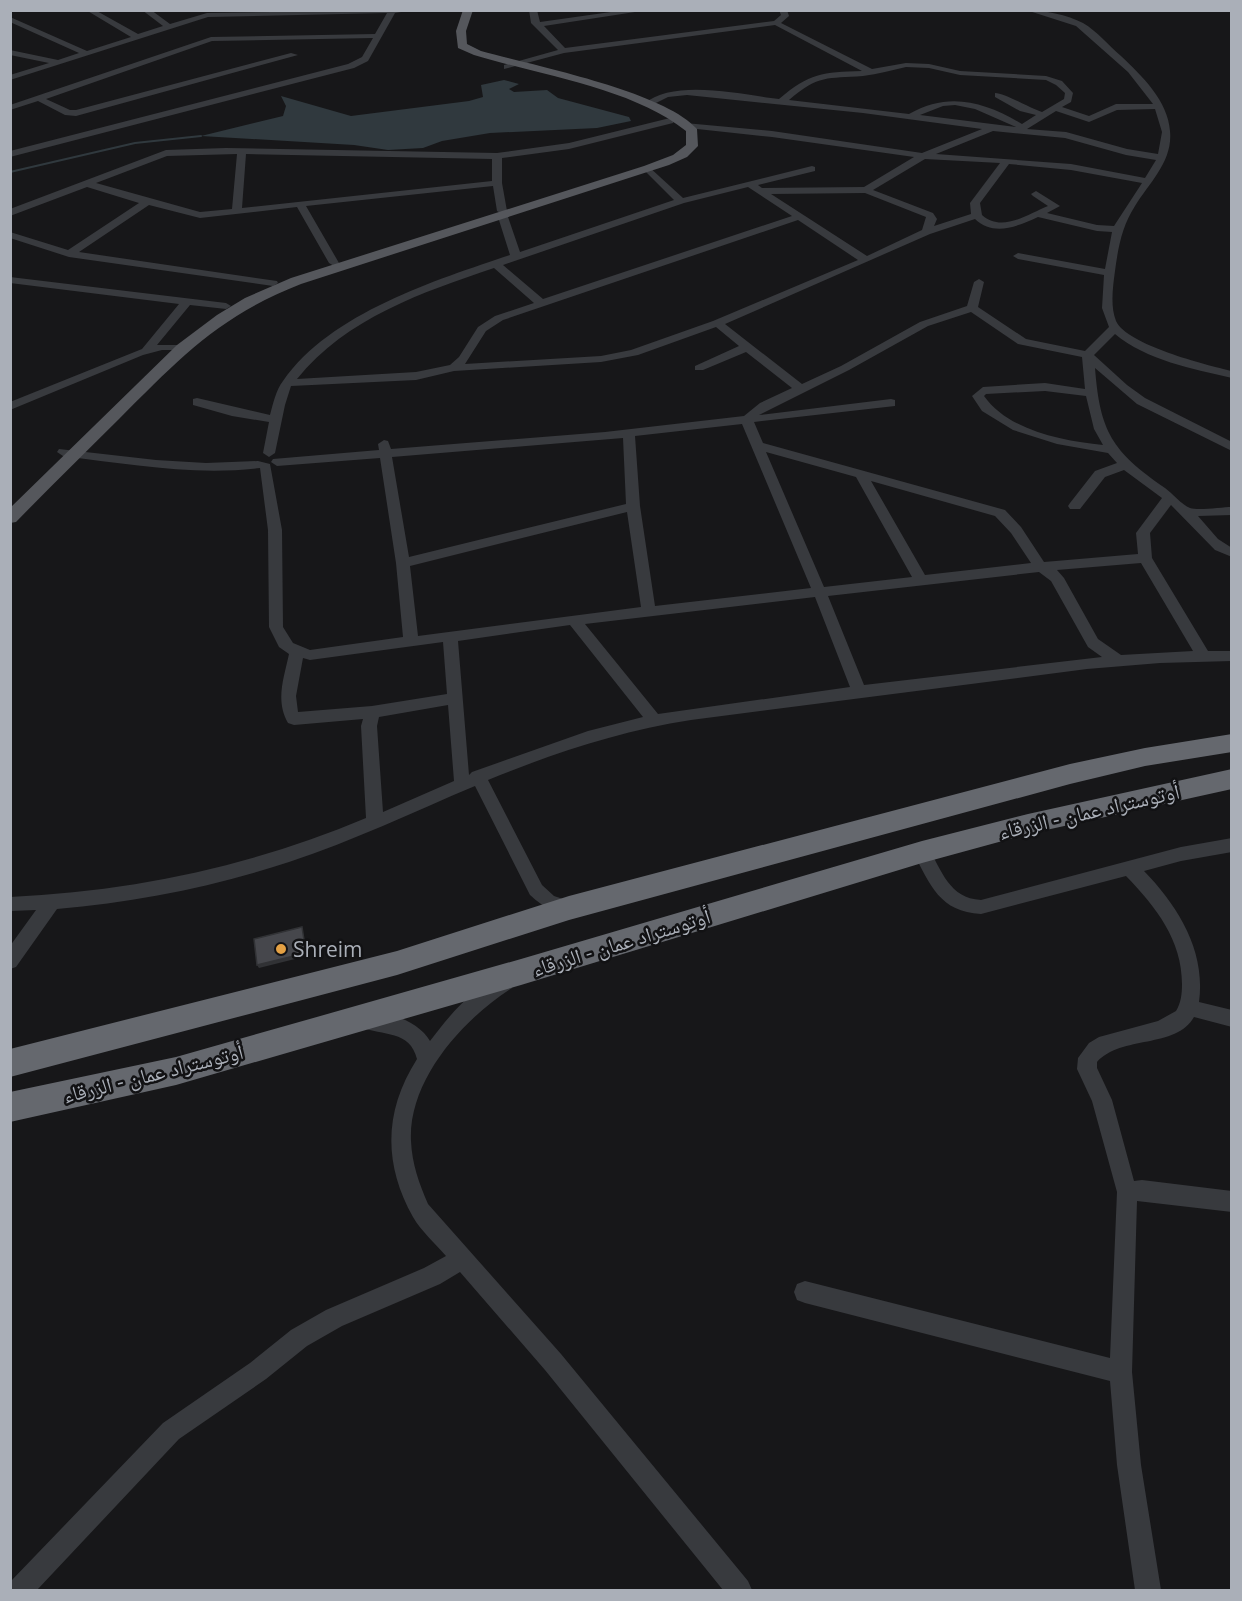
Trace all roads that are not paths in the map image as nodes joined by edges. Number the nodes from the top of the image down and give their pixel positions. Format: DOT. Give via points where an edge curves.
graph roads {
  1 [pos="88,10"];
  2 [pos="145,10"];
  3 [pos="411,10"];
  4 [pos="460,10"];
  5 [pos="468,10"];
  6 [pos="533,10"];
  7 [pos="645,10"];
  8 [pos="783,10"];
  9 [pos="1029,10"];
  10 [pos="310,11"];
  11 [pos="392,11"];
  12 [pos="235,14"];
  13 [pos="597,14"];
  14 [pos="10,19"];
  15 [pos="227,22"];
  16 [pos="776,22"];
  17 [pos="537,25"];
  18 [pos="168,26"];
  19 [pos="30,28"];
  20 [pos="21,31"];
  21 [pos="219,31"];
  22 [pos="377,36"];
  23 [pos="137,37"];
  24 [pos="297,37"];
  25 [pos="211,39"];
  26 [pos="563,51"];
  27 [pos="10,52"];
  28 [pos="87,54"];
  29 [pos="57,62"];
  30 [pos="515,66"];
  31 [pos="11,67"];
  32 [pos="297,68"];
  33 [pos="871,72"];
  34 [pos="26,73"];
  35 [pos="10,78"];
  36 [pos="204,79"];
  37 [pos="212,85"];
  38 [pos="220,92"];
  39 [pos="998,95"];
  40 [pos="38,98"];
  41 [pos="228,98"];
  42 [pos="781,102"];
  43 [pos="648,104"];
  44 [pos="1158,106"];
  45 [pos="10,108"];
  46 [pos="1057,108"];
  47 [pos="1045,115"];
  48 [pos="912,116"];
  49 [pos="670,122"];
  50 [pos="695,127"];
  51 [pos="994,128"];
  52 [pos="1021,129"];
  53 [pos="10,142"];
  54 [pos="25,150"];
  55 [pos="242,152"];
  56 [pos="10,154"];
  57 [pos="497,156"];
  58 [pos="923,156"];
  59 [pos="1163,158"];
  60 [pos="1006,160"];
  61 [pos="648,169"];
  62 [pos="812,169"];
  63 [pos="623,174"];
  64 [pos="1149,181"];
  65 [pos="86,183"];
  66 [pos="497,183"];
  67 [pos="756,188"];
  68 [pos="866,190"];
  69 [pos="1036,194"];
  70 [pos="681,201"];
  71 [pos="147,202"];
  72 [pos="300,206"];
  73 [pos="1055,206"];
  74 [pos="237,212"];
  75 [pos="10,213"];
  76 [pos="1036,213"];
  77 [pos="502,214"];
  78 [pos="801,216"];
  79 [pos="975,216"];
  80 [pos="1097,228"];
  81 [pos="1118,230"];
  82 [pos="926,232"];
  83 [pos="10,236"];
  84 [pos="69,254"];
  85 [pos="1018,256"];
  86 [pos="516,257"];
  87 [pos="866,260"];
  88 [pos="334,263"];
  89 [pos="496,264"];
  90 [pos="1109,273"];
  91 [pos="11,280"];
  92 [pos="979,282"];
  93 [pos="273,283"];
  94 [pos="188,300"];
  95 [pos="542,304"];
  96 [pos="226,306"];
  97 [pos="972,308"];
  98 [pos="717,323"];
  99 [pos="1114,327"];
  100 [pos="175,347"];
  101 [pos="747,347"];
  102 [pos="147,350"];
  103 [pos="1088,356"];
  104 [pos="454,368"];
  105 [pos="699,368"];
  106 [pos="1232,375"];
  107 [pos="287,382"];
  108 [pos="802,390"];
  109 [pos="1091,393"];
  110 [pos="10,395"];
  111 [pos="32,397"];
  112 [pos="197,402"];
  113 [pos="891,403"];
  114 [pos="10,407"];
  115 [pos="276,420"];
  116 [pos="747,421"];
  117 [pos="629,432"];
  118 [pos="759,446"];
  119 [pos="1232,447"];
  120 [pos="385,449"];
  121 [pos="1111,450"];
  122 [pos="70,453"];
  123 [pos="267,460"];
  124 [pos="1125,465"];
  125 [pos="862,476"];
  126 [pos="1169,498"];
  127 [pos="10,504"];
  128 [pos="633,506"];
  129 [pos="1075,506"];
  130 [pos="1232,511"];
  131 [pos="1187,512"];
  132 [pos="10,518"];
  133 [pos="1232,553"];
  134 [pos="1145,558"];
  135 [pos="403,563"];
  136 [pos="1040,567"];
  137 [pos="921,581"];
  138 [pos="820,593"];
  139 [pos="649,612"];
  140 [pos="574,620"];
  141 [pos="450,636"];
  142 [pos="411,642"];
  143 [pos="297,651"];
  144 [pos="1203,655"];
  145 [pos="1232,656"];
  146 [pos="1119,661"];
  147 [pos="859,691"];
  148 [pos="455,698"];
  149 [pos="372,712"];
  150 [pos="654,719"];
  151 [pos="1232,743"];
  152 [pos="1232,779"];
  153 [pos="470,780"];
  154 [pos="375,821"];
  155 [pos="1232,845"];
  156 [pos="922,852"];
  157 [pos="1129,867"];
  158 [pos="536,890"];
  159 [pos="51,903"];
  160 [pos="10,904"];
  161 [pos="569,908"];
  162 [pos="531,921"];
  163 [pos="10,961"];
  164 [pos="521,972"];
  165 [pos="1188,1007"];
  166 [pos="1232,1019"];
  167 [pos="355,1020"];
  168 [pos="427,1060"];
  169 [pos="10,1063"];
  170 [pos="10,1107"];
  171 [pos="1127,1192"];
  172 [pos="1232,1202"];
  173 [pos="462,1258"];
  174 [pos="805,1292"];
  175 [pos="1120,1372"];
  176 [pos="20,1590"];
  177 [pos="739,1590"];
  178 [pos="1148,1590"];
  1 -- 23 [label="street"];
  2 -- 18 [label="street"];
  3 -- 11 [label="street"];
  4 -- 30 [label="main road" via="452,40 458,52 476,60"];
  5 -- 30 [label="main road" via="462,31 464,48"];
  6 -- 17 [label="street"];
  7 -- 13 [label="street"];
  8 -- 16 [label="street" via="785,16"];
  9 -- 44 [label="street" via="1079,24 1142,84"];
  10 -- 11 [label="street"];
  10 -- 12 [label="street"];
  11 -- 22 [label="street"];
  12 -- 15 [label="street"];
  12 -- 18 [label="street" via="207,15"];
  13 -- 17 [label="street"];
  14 -- 19 [label="street"];
  16 -- 26 [label="street"];
  16 -- 33 [label="street"];
  17 -- 26 [label="street"];
  18 -- 23 [label="street"];
  19 -- 20 [label="street"];
  19 -- 28 [label="street"];
  21 -- 25 [label="street"];
  22 -- 24 [label="street"];
  22 -- 32 [label="street" via="362,61"];
  23 -- 28 [label="street"];
  24 -- 25 [label="street"];
  24 -- 32 [label="street"];
  25 -- 40 [label="street"];
  26 -- 30 [label="street"];
  27 -- 29 [label="street"];
  28 -- 29 [label="street"];
  29 -- 34 [label="street"];
  30 -- 43 [label="main road" via="574,79"];
  30 -- 49 [label="main road" via="640,107"];
  31 -- 34 [label="street"];
  32 -- 36 [label="street"];
  32 -- 41 [label="street"];
  33 -- 42 [label="street" via="814,78"];
  33 -- 46 [label="street" via="923,65 953,72 1046,78 1058,81 1069,93 1068,100"];
  34 -- 35 [label="street"];
  36 -- 37 [label="street"];
  36 -- 40 [label="street" via="76,113"];
  38 -- 41 [label="street"];
  39 -- 47 [label="street" via="1023,109"];
  40 -- 45 [label="street"];
  41 -- 54 [label="street"];
  42 -- 43 [label="street" via="687,92 666,95"];
  42 -- 48 [label="street"];
  43 -- 50 [label="main road"];
  44 -- 46 [label="street" via="1116,107 1091,119"];
  44 -- 59 [label="street" via="1166,135"];
  46 -- 47 [label="street"];
  47 -- 52 [label="street"];
  48 -- 51 [label="street"];
  48 -- 52 [label="street" via="960,101"];
  49 -- 57 [label="street" via="569,146"];
  49 -- 63 [label="main road" via="681,134 679,147"];
  50 -- 58 [label="street"];
  50 -- 61 [label="main road" via="695,140 689,150"];
  51 -- 52 [label="street"];
  51 -- 58 [label="street"];
  52 -- 59 [label="street" via="1066,135"];
  53 -- 54 [label="street"];
  54 -- 56 [label="street"];
  55 -- 57 [label="street"];
  55 -- 65 [label="street" via="166,153"];
  55 -- 74 [label="street"];
  57 -- 66 [label="street"];
  58 -- 60 [label="street"];
  58 -- 68 [label="street"];
  59 -- 64 [label="street"];
  60 -- 64 [label="street" via="1090,169"];
  60 -- 79 [label="street" via="975,203"];
  61 -- 63 [label="main road"];
  61 -- 70 [label="street"];
  62 -- 67 [label="street"];
  63 -- 77 [label="main road"];
  64 -- 81 [label="street"];
  65 -- 71 [label="street"];
  65 -- 75 [label="street"];
  66 -- 72 [label="street"];
  66 -- 77 [label="street"];
  67 -- 68 [label="street"];
  67 -- 70 [label="street"];
  67 -- 78 [label="street"];
  68 -- 82 [label="street" via="930,215"];
  69 -- 73 [label="street"];
  70 -- 86 [label="street"];
  71 -- 74 [label="street" via="200,215"];
  71 -- 84 [label="street"];
  72 -- 74 [label="street"];
  72 -- 88 [label="street"];
  73 -- 76 [label="street"];
  73 -- 80 [label="street"];
  76 -- 79 [label="street" via="1000,226"];
  76 -- 80 [label="street"];
  77 -- 86 [label="street"];
  77 -- 88 [label="main road"];
  77 -- 100 [label="main road" via="273,289"];
  78 -- 87 [label="street"];
  78 -- 95 [label="street"];
  79 -- 82 [label="street"];
  80 -- 81 [label="street"];
  81 -- 90 [label="street"];
  82 -- 87 [label="street"];
  83 -- 84 [label="street"];
  84 -- 93 [label="street"];
  85 -- 90 [label="street"];
  86 -- 89 [label="street"];
  87 -- 98 [label="street"];
  88 -- 93 [label="main road"];
  89 -- 95 [label="street"];
  89 -- 107 [label="street" via="415,291 380,308 304,363"];
  90 -- 99 [label="street" via="1109,313"];
  91 -- 94 [label="street"];
  92 -- 97 [label="street"];
  93 -- 96 [label="main road"];
  94 -- 96 [label="street"];
  94 -- 102 [label="street"];
  95 -- 104 [label="street" via="488,324"];
  96 -- 100 [label="main road"];
  97 -- 103 [label="street" via="1022,342"];
  97 -- 108 [label="street" via="924,324"];
  98 -- 101 [label="street"];
  98 -- 104 [label="street" via="634,353 601,359"];
  99 -- 103 [label="street"];
  99 -- 106 [label="street" via="1167,356"];
  100 -- 102 [label="street"];
  100 -- 122 [label="main road"];
  101 -- 105 [label="street"];
  101 -- 108 [label="street"];
  102 -- 111 [label="street"];
  103 -- 109 [label="street"];
  103 -- 119 [label="street" via="1141,401"];
  104 -- 107 [label="street" via="416,376"];
  107 -- 115 [label="street"];
  108 -- 116 [label="street" via="764,406"];
  109 -- 121 [label="street" via="1098,428"];
  109 -- 121 [label="street" via="1045,387 983,391 978,396 988,411 1013,426"];
  110 -- 111 [label="street"];
  111 -- 114 [label="street"];
  112 -- 115 [label="street"];
  113 -- 116 [label="street"];
  115 -- 123 [label="street"];
  116 -- 117 [label="street"];
  116 -- 118 [label="street"];
  117 -- 120 [label="street"];
  117 -- 128 [label="street"];
  118 -- 125 [label="street"];
  118 -- 138 [label="street"];
  120 -- 123 [label="street"];
  120 -- 135 [label="street"];
  121 -- 124 [label="street"];
  122 -- 123 [label="street" via="206,467"];
  122 -- 127 [label="main road"];
  122 -- 132 [label="main road"];
  123 -- 143 [label="street" via="275,530 276,627 280,639"];
  124 -- 126 [label="street"];
  124 -- 129 [label="street" via="1095,478"];
  125 -- 136 [label="street" via="994,510 1013,525"];
  125 -- 137 [label="street"];
  126 -- 131 [label="street"];
  126 -- 134 [label="street" via="1143,533"];
  128 -- 135 [label="street"];
  128 -- 139 [label="street"];
  130 -- 131 [label="street"];
  131 -- 133 [label="street" via="1222,550"];
  134 -- 136 [label="street"];
  134 -- 144 [label="street"];
  135 -- 142 [label="street"];
  136 -- 137 [label="street"];
  136 -- 146 [label="street" via="1057,578 1093,643"];
  137 -- 138 [label="street"];
  138 -- 139 [label="street"];
  138 -- 147 [label="street"];
  139 -- 140 [label="street"];
  140 -- 141 [label="street"];
  140 -- 150 [label="street"];
  141 -- 142 [label="street"];
  141 -- 148 [label="street"];
  142 -- 143 [label="street" via="310,655"];
  143 -- 149 [label="street" via="288,703 294,720"];
  144 -- 145 [label="street"];
  144 -- 146 [label="street"];
  146 -- 147 [label="street"];
  147 -- 150 [label="street"];
  148 -- 149 [label="street"];
  148 -- 153 [label="street"];
  149 -- 154 [label="street" via="369,726"];
  150 -- 153 [label="street" via="595,734"];
  151 -- 161 [label="highway, أوتوستراد عمان - الزرقاء" via="1070,774"];
  152 -- 156 [label="highway, أوتوستراد عمان - الزرقاء"];
  153 -- 154 [label="street"];
  153 -- 158 [label="street"];
  154 -- 159 [label="street" via="325,842 220,875 153,890"];
  155 -- 157 [label="street"];
  156 -- 157 [label="street" via="947,896 969,908"];
  156 -- 164 [label="highway, أوتوستراد عمان - الزرقاء"];
  157 -- 165 [label="street" via="1182,934 1190,960"];
  158 -- 161 [label="street" via="548,901"];
  158 -- 162 [label="street" via="537,907"];
  159 -- 160 [label="street"];
  159 -- 163 [label="street"];
  161 -- 162 [label="highway, أوتوستراد عمان - الزرقاء"];
  162 -- 169 [label="highway, أوتوستراد عمان - الزرقاء" via="397,963"];
  164 -- 167 [label="highway, أوتوستراد عمان - الزرقاء"];
  164 -- 168 [label="street" via="478,1001"];
  165 -- 166 [label="street"];
  165 -- 171 [label="street" via="1178,1021 1099,1046 1088,1058 1087,1069 1102,1100"];
  167 -- 168 [label="street" via="395,1025 412,1032 423,1044"];
  167 -- 170 [label="highway, أوتوستراد عمان - الزرقاء" via="176,1071"];
  168 -- 173 [label="street" via="406,1101 401,1123 403,1168 421,1210"];
  171 -- 172 [label="street" via="1142,1190"];
  171 -- 175 [label="street"];
  173 -- 176 [label="street" via="299,1338 171,1431"];
  173 -- 177 [label="street" via="553,1362"];
  174 -- 175 [label="street"];
  175 -- 178 [label="street"];
}
